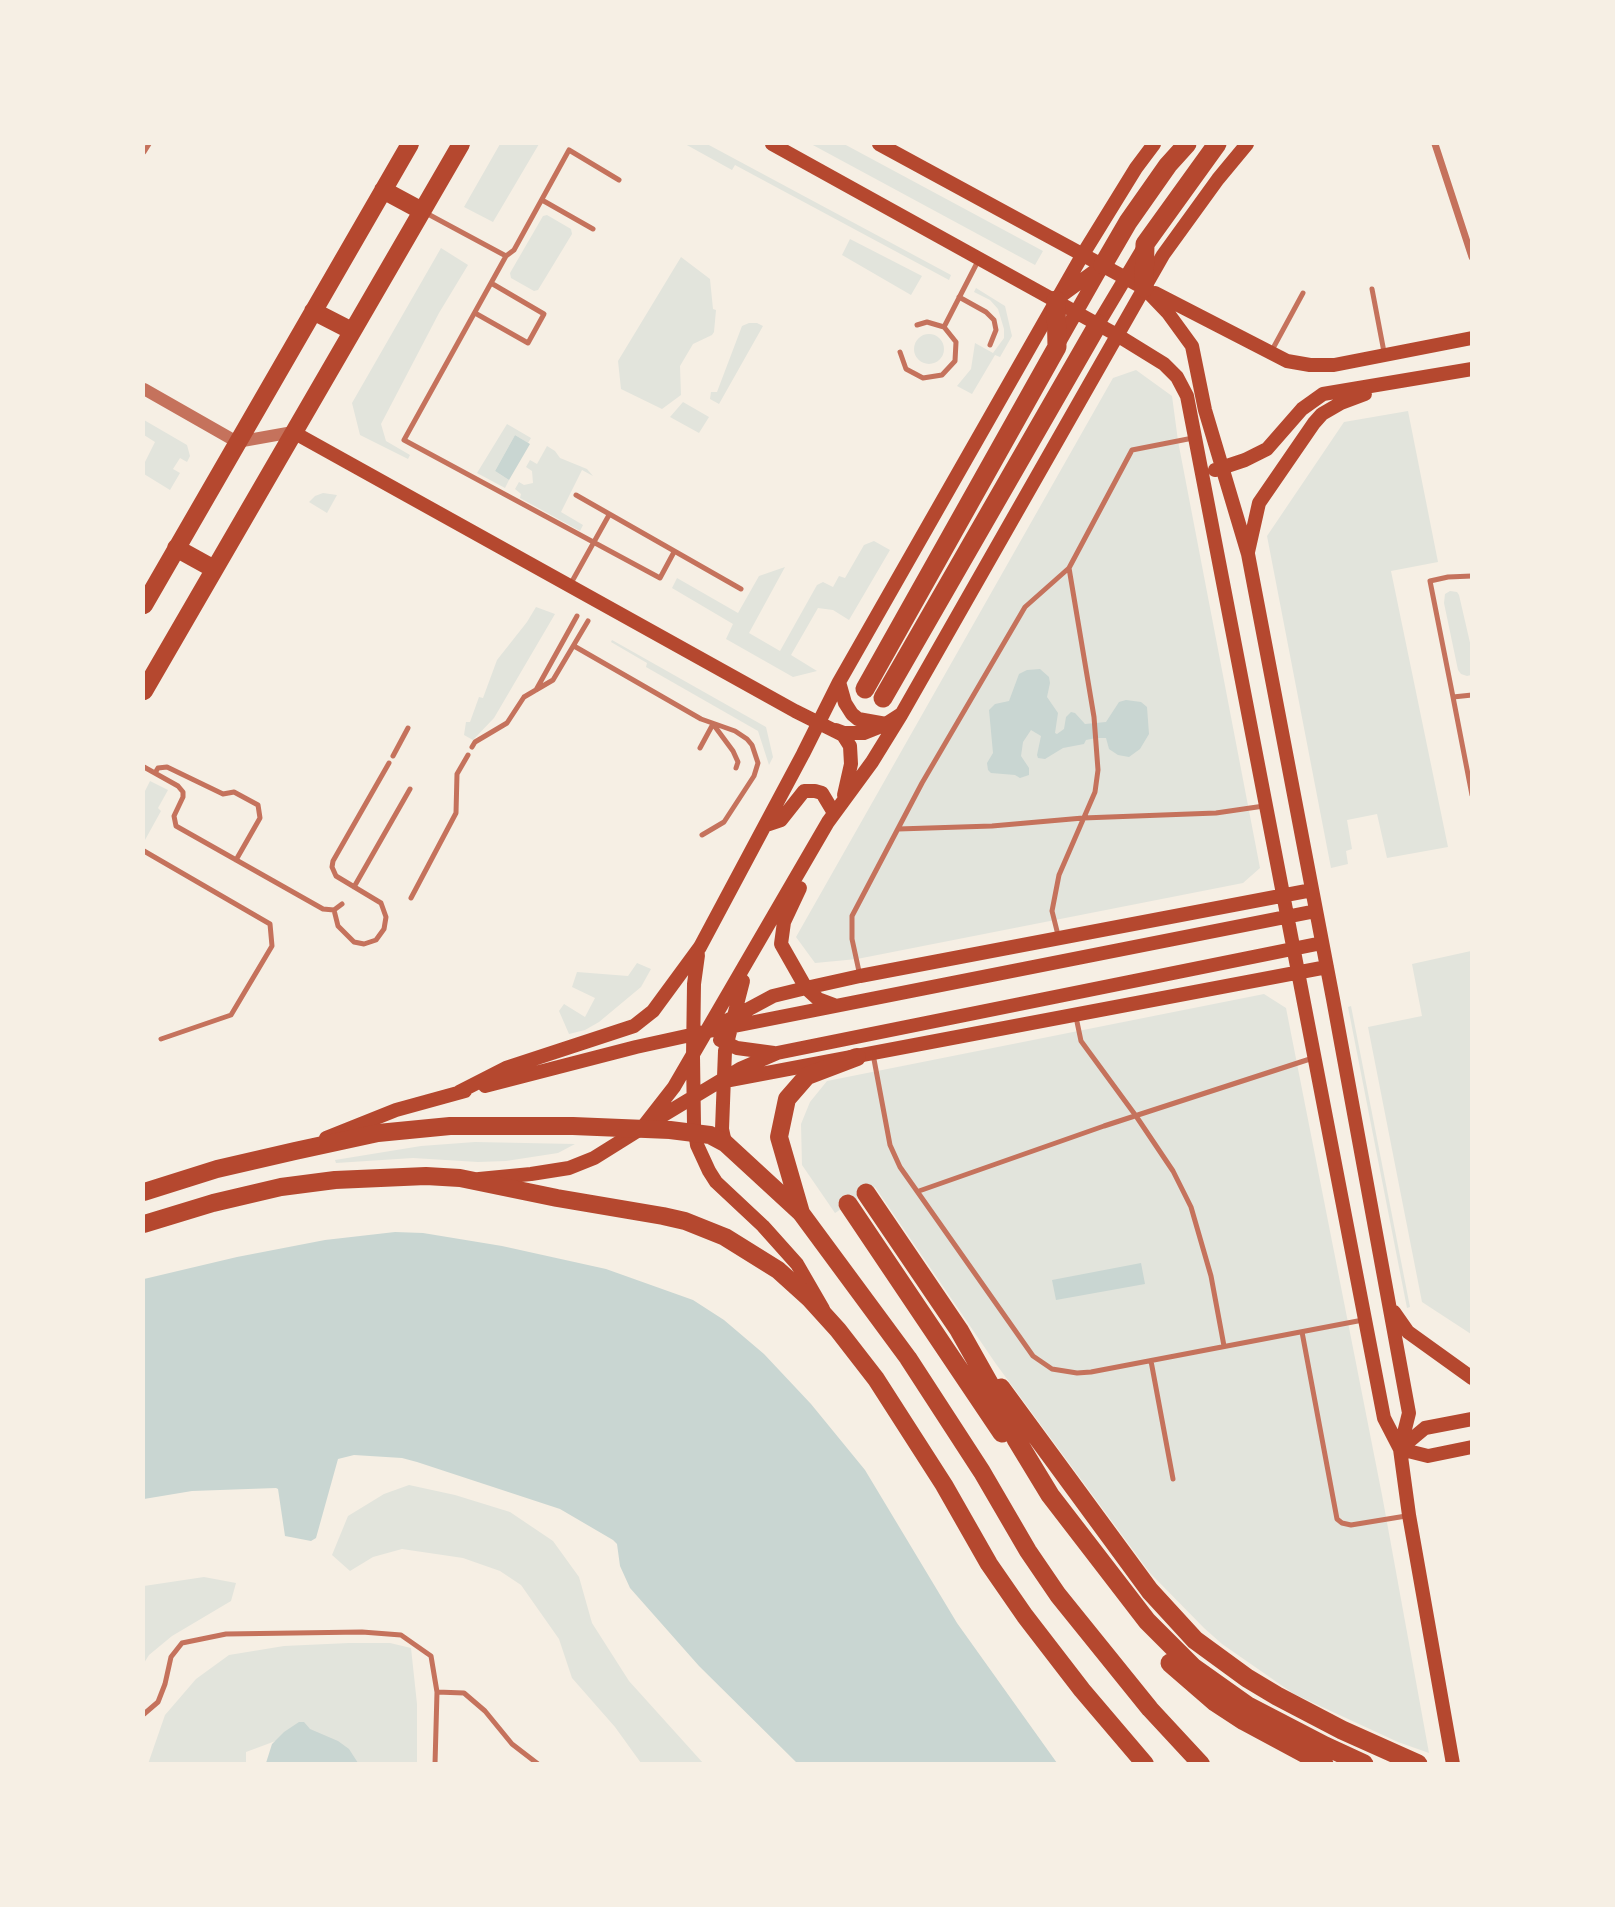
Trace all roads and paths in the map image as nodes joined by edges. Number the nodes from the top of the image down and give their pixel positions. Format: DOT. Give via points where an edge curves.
graph roads {
  1 [pos="149,144"];
  2 [pos="410,144"];
  3 [pos="461,144"];
  4 [pos="772,144"];
  5 [pos="879,144"];
  6 [pos="1154,144"];
  7 [pos="1187,144"];
  8 [pos="1217,144"];
  9 [pos="1247,144"];
  10 [pos="1435,144"];
  11 [pos="902,149"];
  12 [pos="144,152"];
  13 [pos="620,180"];
  14 [pos="383,190"];
  15 [pos="542,200"];
  16 [pos="422,211"];
  17 [pos="593,229"];
  18 [pos="1145,244"];
  19 [pos="1083,254"];
  20 [pos="506,256"];
  21 [pos="1472,257"];
  22 [pos="979,258"];
  23 [pos="1103,265"];
  24 [pos="1126,278"];
  25 [pos="491,283"];
  26 [pos="1144,288"];
  27 [pos="1372,289"];
  28 [pos="1303,293"];
  29 [pos="960,297"];
  30 [pos="1056,300"];
  31 [pos="313,311"];
  32 [pos="1077,312"];
  33 [pos="475,313"];
  34 [pos="1098,324"];
  35 [pos="917,325"];
  36 [pos="944,327"];
  37 [pos="352,331"];
  38 [pos="1117,335"];
  39 [pos="1471,336"];
  40 [pos="990,345"];
  41 [pos="1057,347"];
  42 [pos="900,352"];
  43 [pos="1271,353"];
  44 [pos="1385,355"];
  45 [pos="1472,369"];
  46 [pos="1403,382"];
  47 [pos="144,389"];
  48 [pos="293,432"];
  49 [pos="1196,437"];
  50 [pos="237,442"];
  51 [pos="1222,467"];
  52 [pos="1203,475"];
  53 [pos="576,495"];
  54 [pos="609,515"];
  55 [pos="594,542"];
  56 [pos="176,548"];
  57 [pos="674,552"];
  58 [pos="1248,554"];
  59 [pos="1069,568"];
  60 [pos="214,569"];
  61 [pos="1469,576"];
  62 [pos="570,585"];
  63 [pos="741,589"];
  64 [pos="144,605"];
  65 [pos="578,615"];
  66 [pos="588,621"];
  67 [pos="574,646"];
  68 [pos="839,682"];
  69 [pos="865,689"];
  70 [pos="536,690"];
  71 [pos="144,691"];
  72 [pos="1472,695"];
  73 [pos="1453,697"];
  74 [pos="883,698"];
  75 [pos="901,715"];
  76 [pos="819,723"];
  77 [pos="713,724"];
  78 [pos="886,724"];
  79 [pos="408,728"];
  80 [pos="472,747"];
  81 [pos="700,748"];
  82 [pos="468,755"];
  83 [pos="393,756"];
  84 [pos="389,763"];
  85 [pos="144,766"];
  86 [pos="737,768"];
  87 [pos="155,773"];
  88 [pos="410,789"];
  89 [pos="1472,795"];
  90 [pos="843,800"];
  91 [pos="1267,805"];
  92 [pos="831,818"];
  93 [pos="1083,818"];
  94 [pos="766,825"];
  95 [pos="898,829"];
  96 [pos="702,835"];
  97 [pos="144,851"];
  98 [pos="236,860"];
  99 [pos="354,887"];
  100 [pos="1312,890"];
  101 [pos="1284,895"];
  102 [pos="411,898"];
  103 [pos="342,904"];
  104 [pos="334,910"];
  105 [pos="1316,911"];
  106 [pos="1288,916"];
  107 [pos="1058,937"];
  108 [pos="1322,943"];
  109 [pos="700,947"];
  110 [pos="1294,949"];
  111 [pos="749,960"];
  112 [pos="1327,967"];
  113 [pos="1299,972"];
  114 [pos="860,976"];
  115 [pos="806,988"];
  116 [pos="694,995"];
  117 [pos="836,1006"];
  118 [pos="1075,1013"];
  119 [pos="731,1022"];
  120 [pos="709,1031"];
  121 [pos="693,1034"];
  122 [pos="161,1039"];
  123 [pos="726,1043"];
  124 [pos="778,1053"];
  125 [pos="865,1055"];
  126 [pos="693,1056"];
  127 [pos="1316,1057"];
  128 [pos="722,1081"];
  129 [pos="459,1092"];
  130 [pos="694,1096"];
  131 [pos="1136,1116"];
  132 [pos="642,1128"];
  133 [pos="695,1132"];
  134 [pos="725,1143"];
  135 [pos="295,1150"];
  136 [pos="460,1178"];
  137 [pos="919,1191"];
  138 [pos="144,1192"];
  139 [pos="866,1193"];
  140 [pos="848,1204"];
  141 [pos="801,1213"];
  142 [pos="144,1224"];
  143 [pos="1388,1301"];
  144 [pos="827,1319"];
  145 [pos="1366,1320"];
  146 [pos="959,1330"];
  147 [pos="1302,1332"];
  148 [pos="1224,1346"];
  149 [pos="1151,1361"];
  150 [pos="1472,1378"];
  151 [pos="1472,1419"];
  152 [pos="1472,1447"];
  153 [pos="1400,1449"];
  154 [pos="1173,1479"];
  155 [pos="1409,1515"];
  156 [pos="437,1692"];
  157 [pos="144,1714"];
  158 [pos="1295,1749"];
  159 [pos="435,1763"];
  160 [pos="538,1763"];
  161 [pos="1145,1763"];
  162 [pos="1201,1763"];
  163 [pos="1324,1763"];
  164 [pos="1330,1763"];
  165 [pos="1364,1763"];
  166 [pos="1418,1763"];
  167 [pos="1453,1763"];
  1 -- 12 [label="lane"];
  2 -- 14 [label="highway"];
  3 -- 16 [label="highway"];
  4 -- 22 [label="main road"];
  5 -- 11 [label="main road"];
  6 -- 19 [label="main road"];
  7 -- 23 [label="highway" via="1128,222"];
  8 -- 18 [label="highway"];
  9 -- 26 [label="main road" via="1170,245"];
  10 -- 21 [label="street"];
  11 -- 19 [label="main road"];
  13 -- 15 [label="lane" via="569,150"];
  14 -- 16 [label="highway"];
  14 -- 31 [label="highway"];
  15 -- 17 [label="lane"];
  15 -- 20 [label="lane"];
  16 -- 20 [label="lane"];
  16 -- 37 [label="highway"];
  18 -- 24 [label="main road"];
  18 -- 26 [label="highway"];
  19 -- 23 [label="main road"];
  19 -- 30 [label="main road"];
  20 -- 25 [label="lane"];
  22 -- 29 [label="lane"];
  22 -- 30 [label="main road"];
  23 -- 24 [label="main road"];
  23 -- 30 [label="main road"];
  23 -- 32 [label="main road"];
  24 -- 26 [label="main road"];
  24 -- 34 [label="main road"];
  25 -- 33 [label="lane"];
  25 -- 33 [label="lane" via="544,314 528,343"];
  26 -- 34 [label="main road"];
  26 -- 38 [label="main road"];
  26 -- 43 [label="main road"];
  26 -- 51 [label="main road" via="1192,346"];
  27 -- 44 [label="lane"];
  28 -- 43 [label="lane"];
  29 -- 36 [label="lane"];
  29 -- 40 [label="lane" via="994,320 996,330"];
  30 -- 32 [label="main road"];
  30 -- 41 [label="highway"];
  30 -- 68 [label="main road"];
  31 -- 37 [label="highway"];
  31 -- 50 [label="highway"];
  32 -- 34 [label="main road"];
  32 -- 41 [label="main road"];
  33 -- 55 [label="lane" via="404,440"];
  34 -- 38 [label="main road"];
  34 -- 74 [label="highway"];
  35 -- 36 [label="lane" via="927,322"];
  36 -- 42 [label="lane" via="957,352 942,375 933,379 914,375 906,369"];
  37 -- 48 [label="highway"];
  38 -- 49 [label="main road" via="1177,377 1187,396"];
  38 -- 75 [label="main road"];
  39 -- 44 [label="main road"];
  41 -- 69 [label="highway"];
  43 -- 44 [label="main road" via="1310,365"];
  45 -- 46 [label="main road"];
  46 -- 51 [label="main road" via="1323,394 1302,409 1267,449"];
  46 -- 58 [label="main road" via="1341,403 1314,423 1259,503"];
  47 -- 50 [label="street"];
  48 -- 50 [label="street"];
  48 -- 60 [label="highway"];
  48 -- 62 [label="main road"];
  49 -- 52 [label="main road"];
  49 -- 59 [label="lane" via="1132,450"];
  50 -- 56 [label="highway"];
  51 -- 52 [label="main road"];
  51 -- 58 [label="main road"];
  52 -- 91 [label="main road"];
  53 -- 54 [label="lane"];
  54 -- 55 [label="lane"];
  54 -- 57 [label="lane"];
  55 -- 57 [label="lane" via="660,578"];
  55 -- 62 [label="lane"];
  56 -- 60 [label="highway"];
  56 -- 64 [label="highway"];
  57 -- 63 [label="lane"];
  58 -- 100 [label="main road"];
  59 -- 93 [label="lane" via="1097,742 1095,792"];
  59 -- 95 [label="lane" via="1025,607"];
  60 -- 71 [label="highway"];
  61 -- 73 [label="lane" via="1430,581"];
  62 -- 76 [label="main road"];
  65 -- 70 [label="lane"];
  66 -- 67 [label="lane"];
  67 -- 70 [label="lane" via="553,681"];
  67 -- 77 [label="lane"];
  68 -- 76 [label="main road"];
  68 -- 78 [label="main road" via="852,715"];
  70 -- 80 [label="lane" via="524,697 507,723"];
  72 -- 73 [label="lane"];
  73 -- 89 [label="lane"];
  75 -- 78 [label="main road"];
  75 -- 90 [label="main road"];
  76 -- 78 [label="main road" via="852,734"];
  76 -- 90 [label="main road" via="844,735 850,746 852,764"];
  76 -- 94 [label="main road"];
  77 -- 81 [label="lane"];
  77 -- 86 [label="lane" via="733,751"];
  77 -- 96 [label="lane" via="747,739 758,763 724,822"];
  79 -- 83 [label="lane"];
  82 -- 102 [label="lane" via="457,774 456,813"];
  84 -- 99 [label="lane" via="333,861 332,872"];
  85 -- 87 [label="lane"];
  87 -- 98 [label="lane" via="183,792 174,816 176,826"];
  87 -- 98 [label="lane" via="167,767 258,805 260,818"];
  88 -- 99 [label="lane"];
  90 -- 92 [label="main road"];
  91 -- 93 [label="lane" via="1216,813"];
  91 -- 101 [label="main road"];
  92 -- 94 [label="main road" via="822,793 804,791 781,820"];
  92 -- 111 [label="main road"];
  92 -- 115 [label="main road" via="781,938 784,952"];
  93 -- 95 [label="lane"];
  93 -- 107 [label="lane" via="1059,875 1052,911"];
  94 -- 109 [label="main road"];
  95 -- 114 [label="lane" via="852,916"];
  97 -- 122 [label="lane" via="270,924 272,946 231,1015"];
  98 -- 104 [label="lane" via="323,909"];
  99 -- 104 [label="lane" via="381,903 386,917 376,940 354,942 338,926"];
  100 -- 101 [label="main road"];
  100 -- 105 [label="main road"];
  101 -- 106 [label="main road"];
  101 -- 107 [label="main road"];
  103 -- 104 [label="lane"];
  105 -- 106 [label="main road"];
  105 -- 108 [label="main road"];
  106 -- 110 [label="main road"];
  106 -- 117 [label="main road"];
  107 -- 114 [label="main road"];
  108 -- 110 [label="main road"];
  108 -- 112 [label="main road"];
  109 -- 116 [label="main road"];
  109 -- 129 [label="main road" via="644,1020 506,1068"];
  110 -- 113 [label="main road"];
  110 -- 124 [label="main road"];
  111 -- 119 [label="main road"];
  111 -- 120 [label="main road"];
  112 -- 113 [label="main road"];
  112 -- 143 [label="main road"];
  113 -- 118 [label="main road"];
  113 -- 127 [label="main road"];
  114 -- 115 [label="main road"];
  115 -- 117 [label="main road"];
  115 -- 119 [label="main road" via="772,996"];
  116 -- 120 [label="main road"];
  116 -- 121 [label="main road"];
  117 -- 119 [label="main road"];
  118 -- 125 [label="main road"];
  118 -- 131 [label="lane" via="1080,1041"];
  119 -- 120 [label="main road"];
  119 -- 123 [label="main road"];
  120 -- 121 [label="main road"];
  120 -- 123 [label="main road"];
  120 -- 126 [label="main road"];
  121 -- 126 [label="main road"];
  121 -- 129 [label="main road"];
  123 -- 124 [label="main road"];
  123 -- 128 [label="main road"];
  124 -- 128 [label="main road"];
  125 -- 128 [label="main road"];
  125 -- 137 [label="lane" via="890,1145"];
  125 -- 141 [label="highway" via="807,1076 788,1099 779,1137"];
  126 -- 130 [label="main road"];
  126 -- 132 [label="main road"];
  127 -- 131 [label="lane"];
  127 -- 145 [label="main road"];
  128 -- 130 [label="main road"];
  128 -- 134 [label="main road"];
  129 -- 135 [label="main road" via="396,1110"];
  130 -- 132 [label="main road"];
  130 -- 133 [label="main road"];
  131 -- 137 [label="lane"];
  131 -- 148 [label="lane" via="1191,1207 1211,1276"];
  132 -- 133 [label="highway"];
  132 -- 135 [label="highway" via="450,1126 378,1133"];
  132 -- 136 [label="main road" via="569,1168"];
  133 -- 134 [label="highway"];
  133 -- 144 [label="main road" via="716,1182 797,1264"];
  134 -- 141 [label="highway"];
  135 -- 138 [label="highway"];
  136 -- 142 [label="highway" via="395,1176 281,1187"];
  136 -- 144 [label="highway" via="640,1211 706,1228 778,1270"];
  137 -- 149 [label="lane" via="1033,1356 1052,1369 1077,1373"];
  139 -- 146 [label="highway"];
  140 -- 158 [label="highway" via="1094,1576 1121,1609 1199,1689"];
  141 -- 162 [label="highway" via="908,1358 1058,1595 1150,1709"];
  143 -- 150 [label="main road" via="1408,1332"];
  143 -- 153 [label="main road" via="1409,1413"];
  144 -- 161 [label="highway" via="876,1379 1025,1616"];
  145 -- 147 [label="lane"];
  145 -- 153 [label="main road" via="1384,1418"];
  146 -- 165 [label="highway" via="1050,1495 1169,1645 1248,1706"];
  146 -- 166 [label="highway" via="1143,1582 1195,1640 1288,1702"];
  147 -- 148 [label="lane"];
  147 -- 155 [label="lane" via="1337,1519 1352,1525"];
  148 -- 149 [label="lane"];
  149 -- 154 [label="lane"];
  151 -- 153 [label="main road" via="1425,1428"];
  152 -- 153 [label="main road" via="1428,1456"];
  153 -- 155 [label="main road"];
  155 -- 167 [label="main road"];
  156 -- 157 [label="lane" via="431,1656 401,1635 226,1634 182,1643 171,1657 158,1702"];
  156 -- 159 [label="lane"];
  156 -- 160 [label="lane" via="464,1693 485,1710 512,1744"];
  158 -- 163 [label="highway"];
  158 -- 164 [label="highway"];
}
